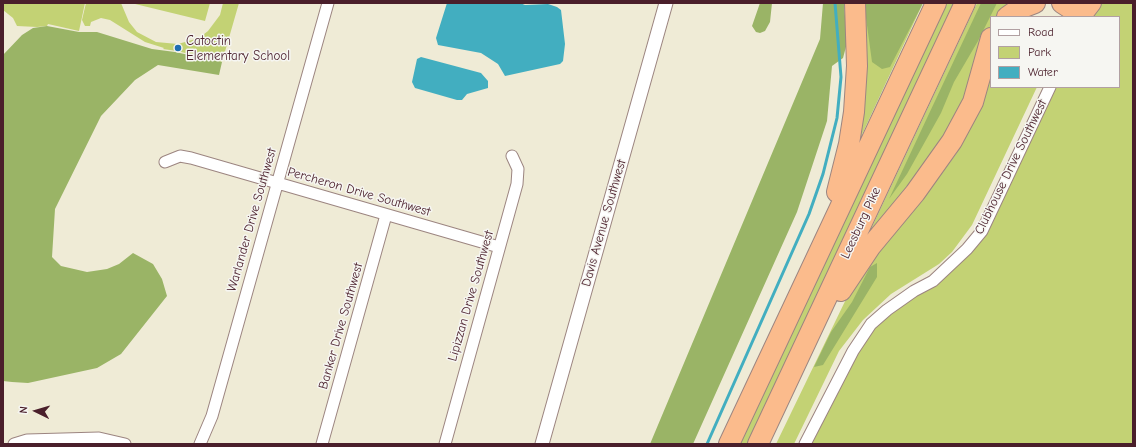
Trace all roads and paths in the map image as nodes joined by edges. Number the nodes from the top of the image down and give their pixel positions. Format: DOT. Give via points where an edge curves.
graph roads {
  1 [pos="328,3"];
  2 [pos="666,3"];
  3 [pos="855,3"];
  4 [pos="936,3"];
  5 [pos="965,3"];
  6 [pos="1035,3"];
  7 [pos="1062,3"];
  8 [pos="1086,12"];
  9 [pos="1008,16"];
  10 [pos="990,42"];
  11 [pos="1050,88"];
  12 [pos="512,156"];
  13 [pos="165,162"];
  14 [pos="277,183"];
  15 [pos="386,215"];
  16 [pos="499,247"];
  17 [pos="815,263"];
  18 [pos="791,373"];
  19 [pos="14,444"];
  20 [pos="125,444"];
  21 [pos="200,444"];
  22 [pos="322,444"];
  23 [pos="444,444"];
  24 [pos="542,444"];
  25 [pos="729,444"];
  26 [pos="758,444"];
  27 [pos="805,444"];
  1 -- 14 [label="street, Warlander Drive Southwest"];
  2 -- 24 [label="street, Davis Avenue Southwest"];
  3 -- 17 [label="highway" via="856,66 849,144"];
  4 -- 17 [label="highway, Leesburg Pike"];
  5 -- 18 [label="highway, Leesburg Pike"];
  6 -- 9 [label="highway"];
  7 -- 8 [label="highway"];
  10 -- 18 [label="highway" via="973,102 952,141 847,280"];
  11 -- 27 [label="street, Clubhouse Drive Southwest" via="982,231 933,281 914,291 871,324 853,351"];
  12 -- 16 [label="street, Lipizzan Drive Southwest" via="518,168 517,184"];
  13 -- 14 [label="street, Percheron Drive Southwest" via="180,156"];
  14 -- 15 [label="street, Percheron Drive Southwest"];
  14 -- 21 [label="street, Warlander Drive Southwest" via="212,416"];
  15 -- 16 [label="street, Percheron Drive Southwest"];
  15 -- 22 [label="street, Banker Drive Southwest"];
  16 -- 23 [label="street, Lipizzan Drive Southwest"];
  17 -- 25 [label="highway, Leesburg Pike"];
  18 -- 26 [label="highway, Leesburg Pike"];
  19 -- 20 [label="street" via="27,440 77,438 99,438"];
}
